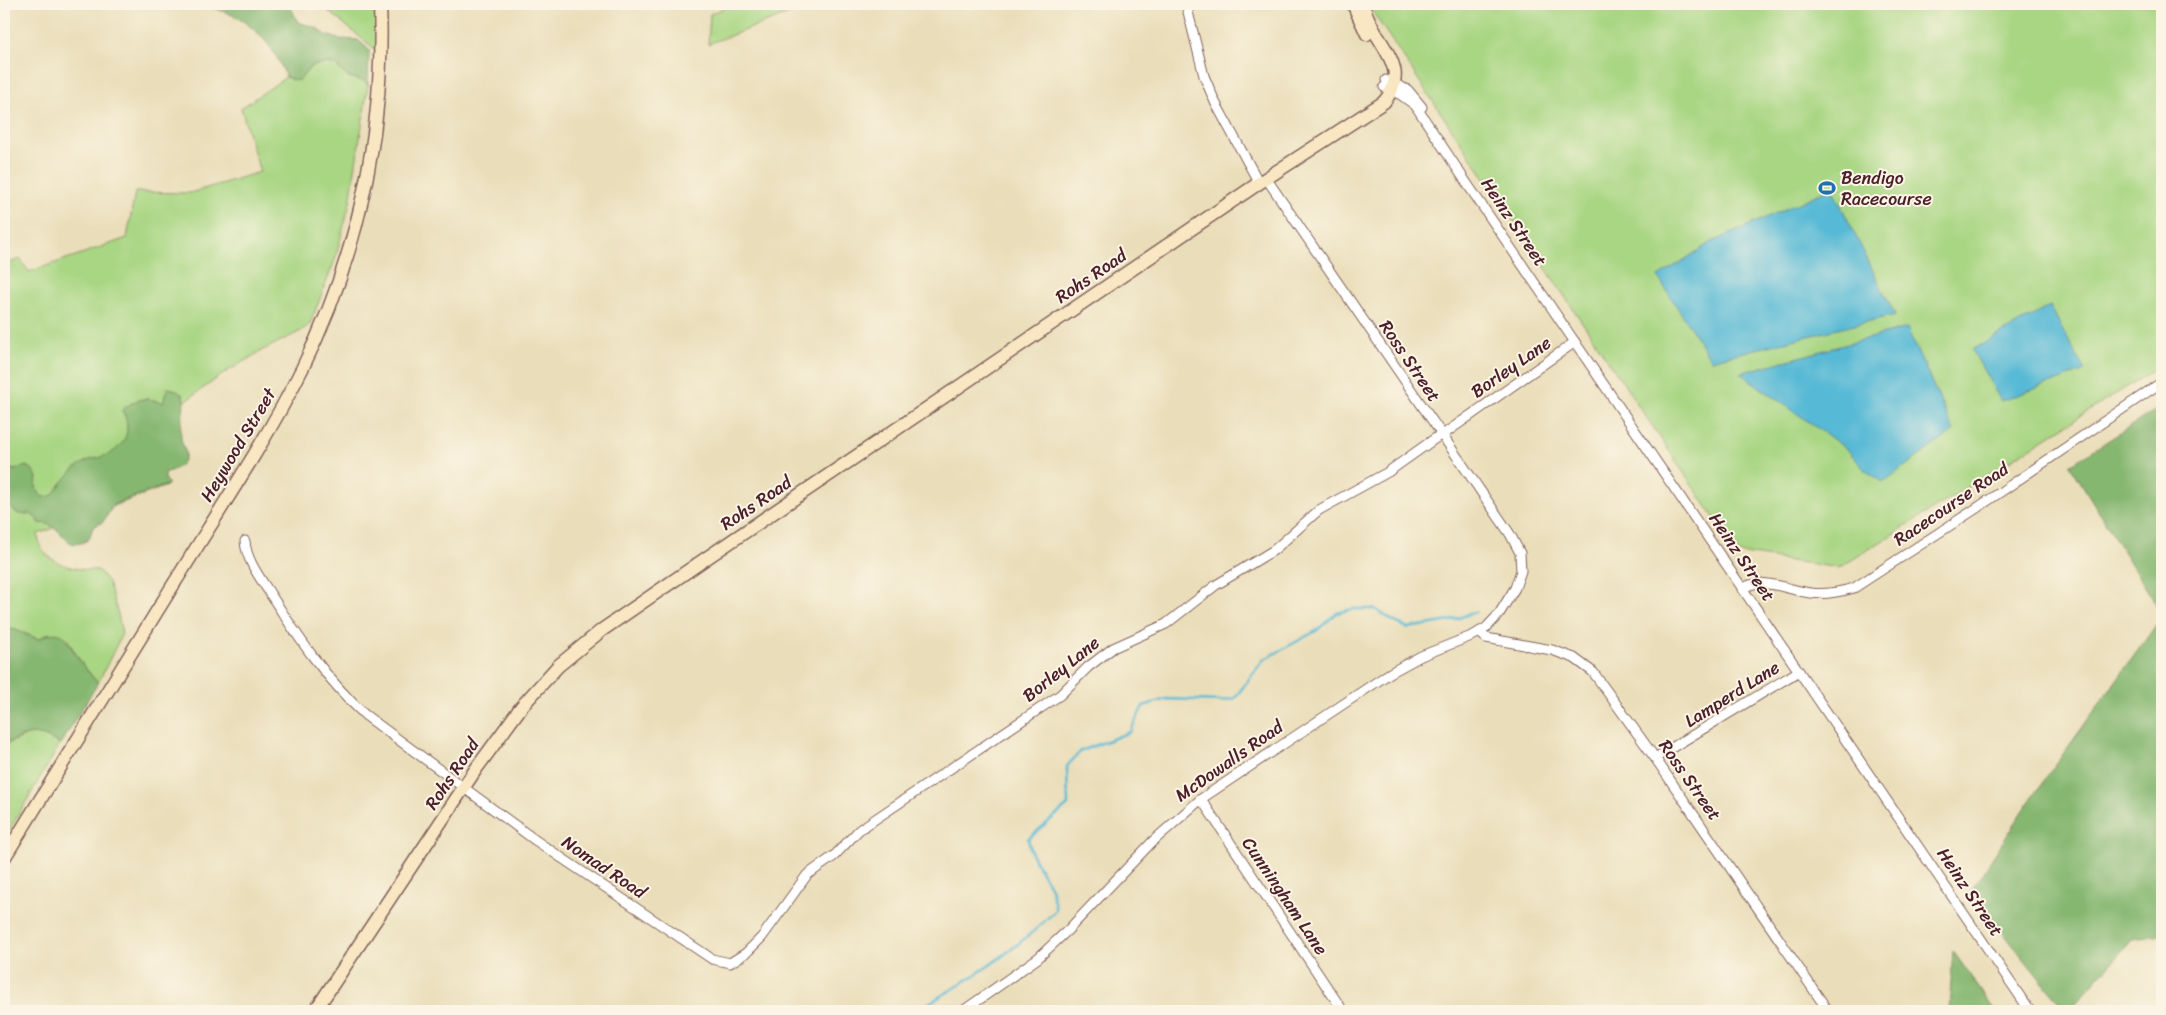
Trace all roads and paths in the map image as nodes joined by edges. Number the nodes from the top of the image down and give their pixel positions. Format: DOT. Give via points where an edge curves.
graph roads {
  1 [pos="380,4"];
  2 [pos="1186,4"];
  3 [pos="1353,4"];
  4 [pos="1362,4"];
  5 [pos="1389,85"];
  6 [pos="1263,181"];
  7 [pos="1575,342"];
  8 [pos="2162,382"];
  9 [pos="1441,435"];
  10 [pos="245,541"];
  11 [pos="1521,563"];
  12 [pos="1742,588"];
  13 [pos="1479,632"];
  14 [pos="1799,671"];
  15 [pos="1655,758"];
  16 [pos="463,788"];
  17 [pos="1201,799"];
  18 [pos="4,858"];
  19 [pos="730,963"];
  20 [pos="315,1011"];
  21 [pos="963,1011"];
  22 [pos="1343,1011"];
  23 [pos="1826,1011"];
  24 [pos="2030,1011"];
  1 -- 18 [label="street, Heywood Street" via="379,81 369,164 352,239 316,340 268,431"];
  2 -- 6 [label="street, Ross Street" via="1204,76 1215,102"];
  3 -- 5 [label="street" via="1385,64"];
  4 -- 5 [label="street" via="1392,61 1395,76"];
  5 -- 6 [label="street, Rohs Road" via="1378,106"];
  5 -- 7 [label="street, Heinz Street" via="1415,105 1427,121"];
  6 -- 9 [label="street, Ross Street"];
  6 -- 16 [label="street, Rohs Road" via="602,630 558,666 522,706"];
  7 -- 9 [label="street, Borley Lane"];
  7 -- 12 [label="street, Heinz Street"];
  8 -- 12 [label="street, Racecourse Road" via="1854,588 1811,594 1757,583"];
  9 -- 11 [label="street, Ross Street" via="1510,534 1520,553"];
  9 -- 19 [label="street, Borley Lane" via="1388,472 1319,510 1274,550 1216,585 1166,624 1113,648 1060,694 859,830 834,856 807,875 762,937"];
  10 -- 16 [label="street" via="248,556 263,583 331,680 372,721"];
  11 -- 13 [label="street, McDowalls Road" via="1519,579 1506,605 1492,623"];
  12 -- 14 [label="street, Heinz Street"];
  13 -- 15 [label="street, Ross Street" via="1486,638 1565,654 1584,665 1600,681"];
  13 -- 17 [label="street, McDowalls Road" via="1390,673"];
  14 -- 15 [label="street, Lamperd Lane"];
  14 -- 24 [label="street, Heinz Street"];
  15 -- 23 [label="street, Ross Street"];
  16 -- 19 [label="street, Nomad Road" via="712,959"];
  16 -- 20 [label="street, Rohs Road"];
  17 -- 21 [label="street, McDowalls Road" via="1152,842 1038,958"];
  17 -- 22 [label="street, Cunningham Lane"];
}
